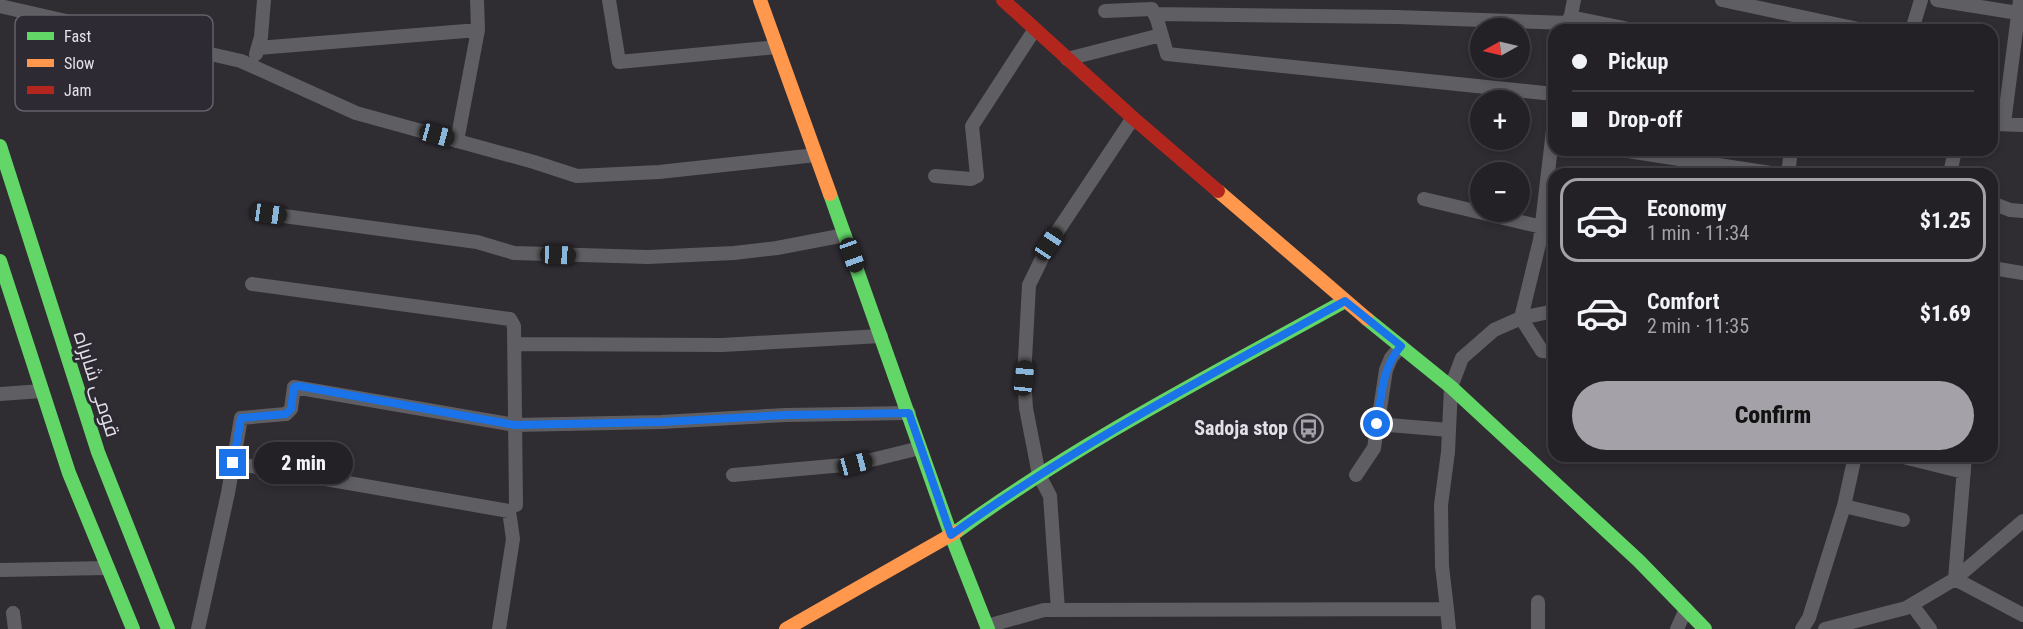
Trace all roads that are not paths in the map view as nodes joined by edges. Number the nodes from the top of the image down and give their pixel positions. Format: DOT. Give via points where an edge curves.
graph roads {
  1 [pos="264,0"];
  2 [pos="477,0"];
  3 [pos="609,0"];
  4 [pos="760,0"];
  5 [pos="1003,0"];
  6 [pos="1574,0"];
  7 [pos="1722,0"];
  8 [pos="1921,0"];
  9 [pos="1937,0"];
  10 [pos="0,6"];
  11 [pos="2019,6"];
  12 [pos="1105,11"];
  13 [pos="1155,14"];
  14 [pos="39,15"];
  15 [pos="1569,23"];
  16 [pos="1835,24"];
  17 [pos="1914,24"];
  18 [pos="1035,29"];
  19 [pos="478,30"];
  20 [pos="1161,35"];
  21 [pos="777,47"];
  22 [pos="258,48"];
  23 [pos="213,55"];
  24 [pos="1067,58"];
  25 [pos="252,68"];
  26 [pos="2017,70"];
  27 [pos="1548,93"];
  28 [pos="1133,118"];
  29 [pos="1998,124"];
  30 [pos="2023,125"];
  31 [pos="457,141"];
  32 [pos="0,146"];
  33 [pos="816,155"];
  34 [pos="1660,156"];
  35 [pos="1738,168"];
  36 [pos="935,176"];
  37 [pos="1548,180"];
  38 [pos="1424,199"];
  39 [pos="1998,205"];
  40 [pos="2023,211"];
  41 [pos="269,214"];
  42 [pos="1542,227"];
  43 [pos="845,235"];
  44 [pos="0,261"];
  45 [pos="1998,269"];
  46 [pos="2023,273"];
  47 [pos="252,284"];
  48 [pos="1345,301"];
  49 [pos="1548,312"];
  50 [pos="1521,318"];
  51 [pos="881,336"];
  52 [pos="514,344"];
  53 [pos="1401,346"];
  54 [pos="1548,352"];
  55 [pos="1451,387"];
  56 [pos="42,391"];
  57 [pos="0,394"];
  58 [pos="909,413"];
  59 [pos="1377,424"];
  60 [pos="515,425"];
  61 [pos="1449,430"];
  62 [pos="920,448"];
  63 [pos="1854,462"];
  64 [pos="1923,462"];
  65 [pos="1965,462"];
  66 [pos="233,463"];
  67 [pos="1964,472"];
  68 [pos="733,475"];
  69 [pos="1039,475"];
  70 [pos="1356,475"];
  71 [pos="516,505"];
  72 [pos="1844,506"];
  73 [pos="1903,520"];
  74 [pos="2021,526"];
  75 [pos="951,535"];
  76 [pos="108,568"];
  77 [pos="0,570"];
  78 [pos="1955,579"];
  79 [pos="1538,602"];
  80 [pos="1912,605"];
  81 [pos="1448,609"];
  82 [pos="1686,609"];
  83 [pos="1058,610"];
  84 [pos="13,613"];
  85 [pos="2023,615"];
  86 [pos="987,628"];
  87 [pos="15,629"];
  88 [pos="133,629"];
  89 [pos="168,629"];
  90 [pos="198,629"];
  91 [pos="499,629"];
  92 [pos="786,629"];
  93 [pos="1449,629"];
  94 [pos="1538,629"];
  95 [pos="1677,629"];
  96 [pos="1705,629"];
  97 [pos="1802,629"];
  98 [pos="1825,629"];
  99 [pos="1930,629"];
  1 -- 22 [label="street"];
  2 -- 19 [label="street"];
  3 -- 21 [label="street" via="619,62"];
  4 -- 21 [label="main road"];
  5 -- 18 [label="main road"];
  6 -- 15 [label="street"];
  7 -- 16 [label="street"];
  8 -- 17 [label="street"];
  9 -- 11 [label="street"];
  10 -- 14 [label="street"];
  11 -- 26 [label="street"];
  12 -- 13 [label="street" via="1152,9"];
  13 -- 15 [label="street"];
  13 -- 20 [label="street"];
  18 -- 24 [label="main road"];
  18 -- 36 [label="street" via="972,126 977,176"];
  19 -- 22 [label="street"];
  19 -- 31 [label="street"];
  20 -- 24 [label="street"];
  20 -- 27 [label="street" via="1167,54"];
  21 -- 33 [label="main road"];
  22 -- 25 [label="street"];
  23 -- 25 [label="street" via="241,61"];
  24 -- 28 [label="main road"];
  25 -- 31 [label="street" via="356,113"];
  26 -- 29 [label="street"];
  28 -- 48 [label="main road"];
  28 -- 69 [label="street" via="1049,244 1029,285 1024,378"];
  29 -- 30 [label="street"];
  31 -- 33 [label="street" via="584,177"];
  32 -- 89 [label="main road, قومی شاہراہ" via="98,452"];
  33 -- 43 [label="main road"];
  34 -- 35 [label="street"];
  37 -- 42 [label="street"];
  38 -- 42 [label="street"];
  39 -- 40 [label="street"];
  41 -- 43 [label="street" via="477,242 513,253 670,256 777,248"];
  42 -- 50 [label="street"];
  43 -- 51 [label="main road"];
  44 -- 56 [label="main road"];
  45 -- 46 [label="street"];
  47 -- 52 [label="street" via="506,317 513,322"];
  48 -- 53 [label="main road"];
  48 -- 69 [label="main road" via="1130,419"];
  49 -- 50 [label="street"];
  50 -- 54 [label="street" via="1542,351"];
  50 -- 55 [label="street" via="1494,330 1462,358"];
  51 -- 52 [label="street" via="722,345"];
  51 -- 58 [label="main road"];
  52 -- 60 [label="street"];
  53 -- 55 [label="main road"];
  53 -- 59 [label="street" via="1386,370"];
  55 -- 61 [label="street"];
  55 -- 82 [label="main road"];
  56 -- 57 [label="street"];
  56 -- 76 [label="main road" via="69,473"];
  58 -- 60 [label="street"];
  58 -- 62 [label="main road"];
  59 -- 61 [label="street"];
  59 -- 70 [label="street" via="1374,448"];
  60 -- 66 [label="street" via="294,387 291,409 286,414 241,418"];
  60 -- 71 [label="street"];
  61 -- 81 [label="street" via="1441,505 1442,566"];
  62 -- 68 [label="street" via="855,464"];
  62 -- 75 [label="main road"];
  63 -- 72 [label="street"];
  64 -- 67 [label="street"];
  65 -- 67 [label="street"];
  66 -- 90 [label="street"];
  66 -- 91 [label="street" via="509,511 513,539"];
  67 -- 78 [label="street"];
  69 -- 75 [label="main road"];
  69 -- 83 [label="street" via="1050,496"];
  72 -- 73 [label="street"];
  72 -- 97 [label="street" via="1809,618"];
  74 -- 78 [label="street"];
  75 -- 86 [label="main road"];
  75 -- 92 [label="main road"];
  76 -- 77 [label="street"];
  76 -- 88 [label="main road"];
  78 -- 80 [label="street"];
  78 -- 85 [label="street"];
  79 -- 94 [label="street"];
  80 -- 98 [label="street"];
  80 -- 99 [label="street"];
  81 -- 83 [label="street"];
  81 -- 93 [label="street"];
  82 -- 95 [label="street"];
  82 -- 96 [label="main road"];
  83 -- 86 [label="street" via="1044,610"];
  84 -- 87 [label="street"];
}
